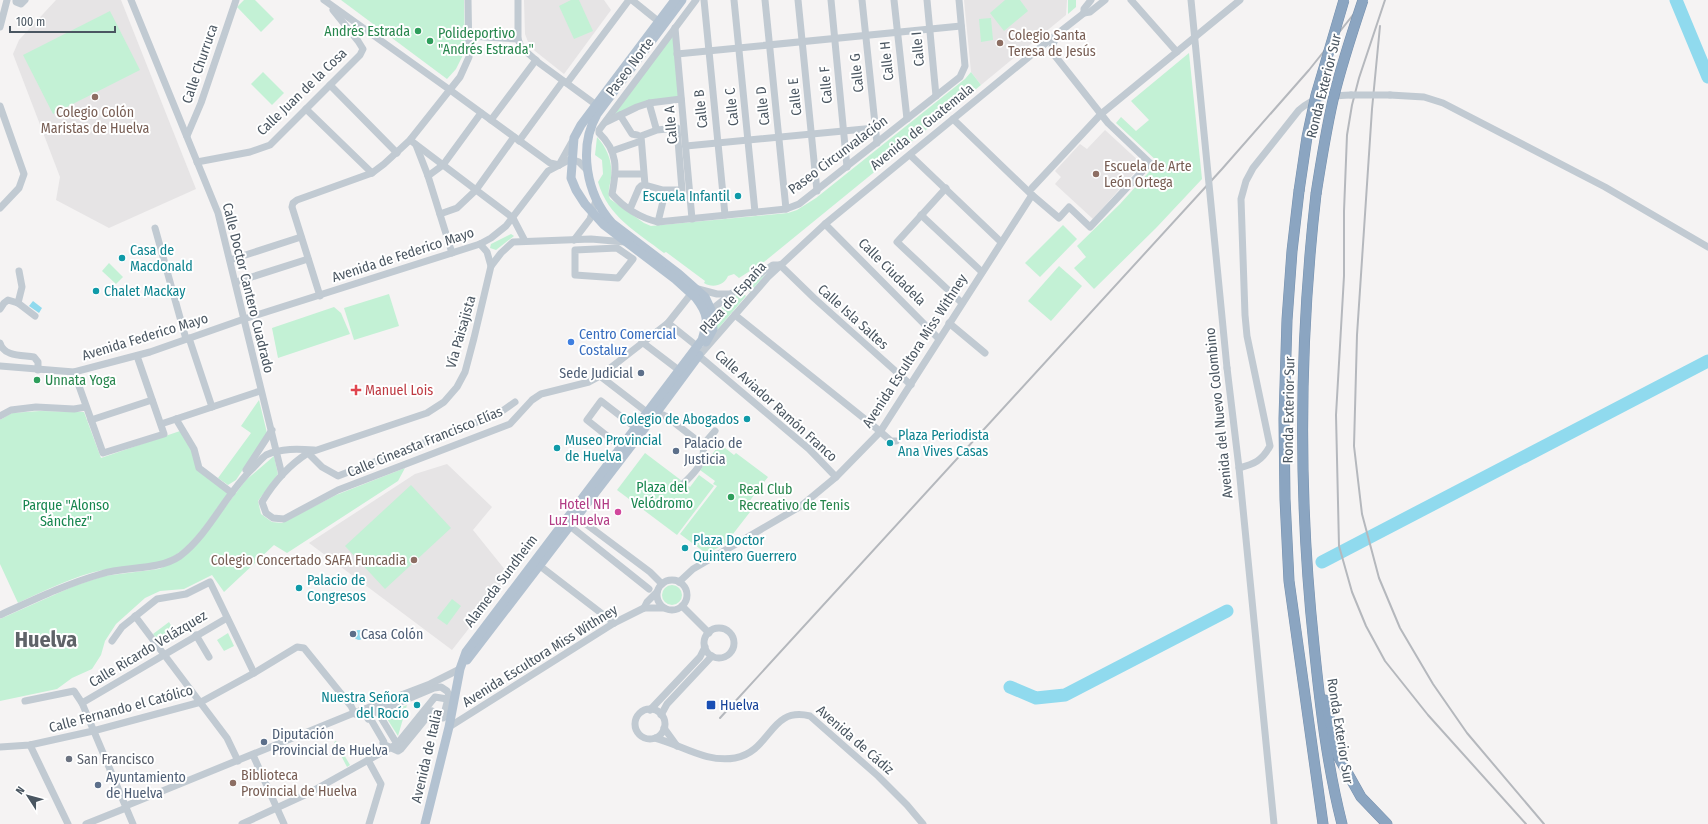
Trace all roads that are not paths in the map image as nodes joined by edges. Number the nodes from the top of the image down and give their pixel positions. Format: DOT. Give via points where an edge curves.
graph roads {
  1 [pos="7,0"];
  2 [pos="16,0"];
  3 [pos="25,0"];
  4 [pos="131,0"];
  5 [pos="236,0"];
  6 [pos="468,0"];
  7 [pos="518,0"];
  8 [pos="630,0"];
  9 [pos="675,0"];
  10 [pos="682,0"];
  11 [pos="696,0"];
  12 [pos="704,0"];
  13 [pos="734,0"];
  14 [pos="765,0"];
  15 [pos="798,0"];
  16 [pos="831,0"];
  17 [pos="862,0"];
  18 [pos="894,0"];
  19 [pos="927,0"];
  20 [pos="959,0"];
  21 [pos="1091,0"];
  22 [pos="1105,0"];
  23 [pos="1131,0"];
  24 [pos="1190,0"];
  25 [pos="1240,0"];
  26 [pos="1344,0"];
  27 [pos="1363,0"];
  28 [pos="325,1"];
  29 [pos="1084,13"];
  30 [pos="658,21"];
  31 [pos="958,26"];
  32 [pos="0,27"];
  33 [pos="675,28"];
  34 [pos="930,29"];
  35 [pos="898,32"];
  36 [pos="866,35"];
  37 [pos="1057,35"];
  38 [pos="469,36"];
  39 [pos="835,38"];
  40 [pos="518,39"];
  41 [pos="802,42"];
  42 [pos="770,45"];
  43 [pos="739,48"];
  44 [pos="709,51"];
  45 [pos="1177,52"];
  46 [pos="677,54"];
  47 [pos="536,60"];
  48 [pos="565,82"];
  49 [pos="330,85"];
  50 [pos="450,90"];
  51 [pos="936,96"];
  52 [pos="681,99"];
  53 [pos="649,103"];
  54 [pos="595,104"];
  55 [pos="0,106"];
  56 [pos="306,109"];
  57 [pos="481,113"];
  58 [pos="1101,114"];
  59 [pos="620,116"];
  60 [pos="907,119"];
  61 [pos="953,119"];
  62 [pos="491,120"];
  63 [pos="606,122"];
  64 [pos="677,125"];
  65 [pos="656,128"];
  66 [pos="875,128"];
  67 [pos="843,131"];
  68 [pos="811,134"];
  69 [pos="187,136"];
  70 [pos="779,137"];
  71 [pos="574,138"];
  72 [pos="637,138"];
  73 [pos="517,139"];
  74 [pos="748,140"];
  75 [pos="413,142"];
  76 [pos="718,143"];
  77 [pos="877,143"];
  78 [pos="686,146"];
  79 [pos="612,151"];
  80 [pos="397,153"];
  81 [pos="910,155"];
  82 [pos="571,159"];
  83 [pos="197,162"];
  84 [pos="443,165"];
  85 [pos="559,165"];
  86 [pos="847,167"];
  87 [pos="587,170"];
  88 [pos="372,173"];
  89 [pos="616,174"];
  90 [pos="642,174"];
  91 [pos="428,176"];
  92 [pos="641,186"];
  93 [pos="946,188"];
  94 [pos="476,190"];
  95 [pos="682,191"];
  96 [pos="817,191"];
  97 [pos="1032,192"];
  98 [pos="665,193"];
  99 [pos="596,200"];
  100 [pos="0,208"];
  101 [pos="630,209"];
  102 [pos="786,209"];
  103 [pos="755,212"];
  104 [pos="440,214"];
  105 [pos="592,214"];
  106 [pos="725,215"];
  107 [pos="921,215"];
  108 [pos="514,218"];
  109 [pos="692,219"];
  110 [pos="658,222"];
  111 [pos="825,224"];
  112 [pos="155,228"];
  113 [pos="301,237"];
  114 [pos="574,240"];
  115 [pos="524,241"];
  116 [pos="625,242"];
  117 [pos="1001,242"];
  118 [pos="480,244"];
  119 [pos="1708,247"];
  120 [pos="575,250"];
  121 [pos="452,253"];
  122 [pos="308,259"];
  123 [pos="230,260"];
  124 [pos="780,265"];
  125 [pos="491,266"];
  126 [pos="19,271"];
  127 [pos="982,272"];
  128 [pos="236,282"];
  129 [pos="694,291"];
  130 [pos="731,294"];
  131 [pos="320,296"];
  132 [pos="18,303"];
  133 [pos="962,303"];
  134 [pos="0,309"];
  135 [pos="708,311"];
  136 [pos="735,314"];
  137 [pos="35,316"];
  138 [pos="244,319"];
  139 [pos="668,323"];
  140 [pos="949,323"];
  141 [pos="188,339"];
  142 [pos="939,339"];
  143 [pos="642,342"];
  144 [pos="0,343"];
  145 [pos="698,351"];
  146 [pos="985,353"];
  147 [pos="137,356"];
  148 [pos="0,366"];
  149 [pos="38,370"];
  150 [pos="680,371"];
  151 [pos="74,372"];
  152 [pos="600,376"];
  153 [pos="911,385"];
  154 [pos="260,391"];
  155 [pos="152,400"];
  156 [pos="515,402"];
  157 [pos="86,407"];
  158 [pos="212,407"];
  159 [pos="648,413"];
  160 [pos="663,415"];
  161 [pos="0,416"];
  162 [pos="176,419"];
  163 [pos="91,420"];
  164 [pos="161,424"];
  165 [pos="636,428"];
  166 [pos="272,430"];
  167 [pos="715,431"];
  168 [pos="880,432"];
  169 [pos="896,441"];
  170 [pos="703,445"];
  171 [pos="622,447"];
  172 [pos="277,452"];
  173 [pos="311,452"];
  174 [pos="1239,468"];
  175 [pos="282,475"];
  176 [pos="836,477"];
  177 [pos="241,479"];
  178 [pos="684,483"];
  179 [pos="232,493"];
  180 [pos="574,515"];
  181 [pos="570,526"];
  182 [pos="540,566"];
  183 [pos="679,582"];
  184 [pos="662,584"];
  185 [pos="649,589"];
  186 [pos="657,592"];
  187 [pos="682,606"];
  188 [pos="644,608"];
  189 [pos="664,608"];
  190 [pos="0,615"];
  191 [pos="135,616"];
  192 [pos="227,618"];
  193 [pos="614,623"];
  194 [pos="709,633"];
  195 [pos="196,635"];
  196 [pos="112,641"];
  197 [pos="705,647"];
  198 [pos="1315,653"];
  199 [pos="163,654"];
  200 [pos="712,656"];
  201 [pos="209,657"];
  202 [pos="460,669"];
  203 [pos="254,673"];
  204 [pos="433,683"];
  205 [pos="451,697"];
  206 [pos="25,701"];
  207 [pos="201,702"];
  208 [pos="82,703"];
  209 [pos="650,710"];
  210 [pos="377,712"];
  211 [pos="355,714"];
  212 [pos="661,715"];
  213 [pos="449,727"];
  214 [pos="664,728"];
  215 [pos="93,731"];
  216 [pos="655,738"];
  217 [pos="397,744"];
  218 [pos="30,745"];
  219 [pos="677,746"];
  220 [pos="0,747"];
  221 [pos="390,748"];
  222 [pos="253,755"];
  223 [pos="368,760"];
  224 [pos="238,761"];
  225 [pos="126,808"];
  226 [pos="276,808"];
  227 [pos="68,824"];
  228 [pos="86,824"];
  229 [pos="133,824"];
  230 [pos="242,824"];
  231 [pos="284,824"];
  232 [pos="370,824"];
  233 [pos="425,824"];
  234 [pos="923,824"];
  235 [pos="1274,824"];
  236 [pos="1323,824"];
  237 [pos="1342,824"];
  238 [pos="1387,824"];
  1 -- 32 [label="street"];
  2 -- 3 [label="street" via="21,4"];
  4 -- 69 [label="street, Calle Doctor Cantero Cuadrado"];
  5 -- 69 [label="street, Calle Churruca"];
  6 -- 38 [label="street"];
  7 -- 40 [label="street"];
  8 -- 30 [label="street"];
  8 -- 48 [label="street"];
  9 -- 30 [label="main road"];
  10 -- 87 [label="main road" via="593,121 589,136"];
  11 -- 33 [label="street"];
  12 -- 44 [label="street, Calle B"];
  13 -- 43 [label="street, Calle C"];
  14 -- 42 [label="street, Calle D"];
  15 -- 41 [label="street, Calle E"];
  16 -- 39 [label="street, Calle F"];
  17 -- 36 [label="street, Calle G"];
  18 -- 35 [label="street, Calle H"];
  19 -- 34 [label="street, Calle I"];
  20 -- 31 [label="street"];
  21 -- 29 [label="street, Avenida de Guatemala"];
  22 -- 29 [label="street, Avenida de Guatemala" via="1090,12"];
  23 -- 45 [label="street"];
  24 -- 174 [label="street, Avenida del Nuevo Colombino, bridge"];
  25 -- 45 [label="street, Avenida Escultora Miss Withney"];
  26 -- 236 [label="highway, Ronda Exterior Sur, bridge" via="1316,95 1299,191 1287,320 1284,418 1290,581"];
  27 -- 198 [label="highway, Ronda Exterior Sur, bridge" via="1333,100 1316,194 1309,252 1302,414 1303,502 1307,580"];
  28 -- 49 [label="street, Calle Juan de la Cosa" via="363,49"];
  28 -- 50 [label="street"];
  29 -- 37 [label="street, Avenida de Guatemala"];
  30 -- 54 [label="main road"];
  31 -- 34 [label="street"];
  31 -- 51 [label="street, Paseo Circunvalación" via="965,66 960,77"];
  33 -- 46 [label="street, Calle A"];
  33 -- 63 [label="street, Paseo Norte"];
  34 -- 35 [label="street"];
  34 -- 51 [label="street, Calle I"];
  35 -- 36 [label="street"];
  35 -- 60 [label="street, Calle H"];
  36 -- 39 [label="street"];
  36 -- 66 [label="street, Calle G"];
  37 -- 58 [label="street" via="1052,52"];
  37 -- 61 [label="street, Avenida de Guatemala"];
  38 -- 40 [label="street"];
  38 -- 50 [label="street" via="469,57 460,77"];
  39 -- 41 [label="street"];
  39 -- 67 [label="street, Calle F"];
  40 -- 47 [label="street" via="521,47"];
  41 -- 42 [label="street"];
  41 -- 68 [label="street, Calle E"];
  42 -- 43 [label="street"];
  42 -- 70 [label="street, Calle D"];
  43 -- 44 [label="street"];
  43 -- 74 [label="street, Calle C"];
  44 -- 46 [label="street"];
  44 -- 76 [label="street, Calle B"];
  45 -- 58 [label="street, Avenida Escultora Miss Withney"];
  46 -- 52 [label="street, Calle A"];
  47 -- 48 [label="street"];
  47 -- 62 [label="street"];
  48 -- 54 [label="street"];
  48 -- 73 [label="street"];
  49 -- 56 [label="street, Calle Juan de la Cosa"];
  49 -- 80 [label="street"];
  50 -- 57 [label="street"];
  50 -- 75 [label="street"];
  51 -- 60 [label="street, Paseo Circunvalación"];
  52 -- 53 [label="street, Paseo Norte"];
  52 -- 78 [label="street, Calle A"];
  53 -- 59 [label="street, Paseo Norte"];
  53 -- 65 [label="street"];
  54 -- 71 [label="main road"];
  55 -- 100 [label="street" via="24,174 19,188"];
  56 -- 83 [label="street, Calle Juan de la Cosa" via="270,145 250,152"];
  56 -- 88 [label="street"];
  57 -- 62 [label="street"];
  57 -- 84 [label="street"];
  58 -- 97 [label="street, Avenida Escultora Miss Withney"];
  58 -- 97 [label="street" via="1150,163 1090,227 1069,207 1059,218"];
  59 -- 63 [label="street, Paseo Norte"];
  59 -- 72 [label="street"];
  60 -- 77 [label="street, Paseo Circunvalación"];
  61 -- 81 [label="street, Avenida de Guatemala"];
  61 -- 97 [label="street"];
  62 -- 73 [label="street"];
  63 -- 79 [label="street, Paseo Norte" via="599,133 606,139"];
  64 -- 65 [label="street"];
  65 -- 72 [label="street"];
  66 -- 67 [label="street"];
  66 -- 77 [label="street, Calle G"];
  67 -- 68 [label="street"];
  67 -- 86 [label="street, Calle F"];
  68 -- 70 [label="street"];
  68 -- 96 [label="street, Calle E"];
  69 -- 83 [label="street, Calle Doctor Cantero Cuadrado"];
  70 -- 74 [label="street"];
  70 -- 102 [label="street, Calle D"];
  71 -- 82 [label="main road"];
  71 -- 85 [label="street, Avenida de Federico Mayo"];
  72 -- 79 [label="street"];
  72 -- 90 [label="street"];
  73 -- 85 [label="street" via="550,163"];
  73 -- 94 [label="street"];
  74 -- 76 [label="street"];
  74 -- 103 [label="street, Calle C"];
  75 -- 80 [label="street"];
  75 -- 84 [label="street"];
  75 -- 91 [label="street"];
  76 -- 78 [label="street"];
  76 -- 106 [label="street, Calle B"];
  77 -- 86 [label="street, Paseo Circunvalación"];
  78 -- 109 [label="street, Calle A"];
  79 -- 89 [label="street, Paseo Norte"];
  80 -- 88 [label="street"];
  81 -- 93 [label="street"];
  81 -- 111 [label="street, Avenida de Guatemala"];
  82 -- 85 [label="street"];
  82 -- 87 [label="street" via="579,162"];
  82 -- 105 [label="main road" via="571,178"];
  83 -- 123 [label="street, Calle Doctor Cantero Cuadrado" via="218,213"];
  84 -- 91 [label="street"];
  84 -- 94 [label="street"];
  85 -- 108 [label="street, Avenida de Federico Mayo" via="548,171"];
  86 -- 96 [label="street, Paseo Circunvalación"];
  87 -- 99 [label="main road"];
  88 -- 113 [label="street" via="293,203"];
  89 -- 90 [label="street"];
  89 -- 101 [label="street, Paseo Norte" via="612,194"];
  90 -- 92 [label="street"];
  91 -- 104 [label="street"];
  92 -- 98 [label="street"];
  92 -- 101 [label="street"];
  93 -- 107 [label="street"];
  93 -- 117 [label="street"];
  94 -- 104 [label="street" via="457,208"];
  94 -- 108 [label="street"];
  95 -- 95 [label="street" via="645,185 641,136 657,130 677,128"];
  95 -- 98 [label="street"];
  96 -- 102 [label="street, Paseo Circunvalación" via="799,204"];
  97 -- 117 [label="street, Avenida Escultora Miss Withney"];
  98 -- 110 [label="street"];
  99 -- 105 [label="street"];
  99 -- 129 [label="main road" via="612,223"];
  101 -- 110 [label="street, Paseo Norte" via="642,217"];
  102 -- 103 [label="street, Paseo Circunvalación"];
  103 -- 106 [label="street, Paseo Circunvalación"];
  104 -- 121 [label="street"];
  105 -- 114 [label="street"];
  105 -- 116 [label="main road"];
  106 -- 109 [label="street, Paseo Circunvalación"];
  107 -- 127 [label="street"];
  107 -- 133 [label="street" via="897,242"];
  108 -- 115 [label="street"];
  108 -- 118 [label="street, Avenida de Federico Mayo"];
  109 -- 110 [label="street, Paseo Norte"];
  111 -- 124 [label="street, Avenida de Guatemala"];
  111 -- 142 [label="street, Calle Ciudadela"];
  112 -- 141 [label="street"];
  113 -- 122 [label="street"];
  113 -- 123 [label="street"];
  114 -- 115 [label="street, Vía Paisajista"];
  114 -- 116 [label="street, Vía Paisajista"];
  115 -- 125 [label="street, Vía Paisajista" via="514,242"];
  116 -- 129 [label="main road"];
  117 -- 127 [label="street, Avenida Escultora Miss Withney"];
  118 -- 121 [label="street, Avenida de Federico Mayo"];
  118 -- 125 [label="street" via="487,252"];
  119 -- 174 [label="street, bridge" via="1605,187 1443,103 1424,97 1390,95 1321,97 1308,102 1258,162 1246,181 1242,199 1245,315 1270,446 1265,456"];
  120 -- 120 [label="street" via="575,275 618,278 633,259 617,248"];
  121 -- 131 [label="street, Avenida de Federico Mayo"];
  122 -- 128 [label="street"];
  122 -- 131 [label="street"];
  123 -- 128 [label="street, Calle Doctor Cantero Cuadrado"];
  124 -- 130 [label="street, Plaza de España" via="773,265"];
  124 -- 136 [label="street, Plaza de España"];
  124 -- 153 [label="street, Calle Isla Saltes"];
  125 -- 173 [label="street, Vía Paisajista" via="464,372 457,387 444,402 427,413"];
  126 -- 132 [label="street" via="22,287"];
  127 -- 133 [label="street, Avenida Escultora Miss Withney"];
  128 -- 138 [label="street, Calle Doctor Cantero Cuadrado"];
  129 -- 130 [label="street, Plaza de España"];
  129 -- 135 [label="main road" via="701,305"];
  129 -- 139 [label="street, Calle Cineasta Francisco Elías"];
  130 -- 135 [label="street, Plaza de España"];
  131 -- 138 [label="street, Avenida de Federico Mayo"];
  132 -- 134 [label="street" via="8,300"];
  132 -- 137 [label="street"];
  133 -- 140 [label="street, Avenida Escultora Miss Withney"];
  135 -- 145 [label="main road, Alameda Sundheim"];
  136 -- 145 [label="street, Plaza de España"];
  136 -- 168 [label="street"];
  138 -- 141 [label="street, Avenida Federico Mayo"];
  138 -- 154 [label="street, Calle Doctor Cantero Cuadrado"];
  139 -- 143 [label="street, Calle Cineasta Francisco Elías"];
  139 -- 145 [label="street, Calle Aviador Ramón Franco"];
  140 -- 142 [label="street, Avenida Escultora Miss Withney"];
  140 -- 146 [label="street"];
  141 -- 147 [label="street, Avenida Federico Mayo"];
  141 -- 158 [label="street"];
  142 -- 153 [label="street, Avenida Escultora Miss Withney"];
  143 -- 150 [label="street"];
  143 -- 152 [label="street, Calle Cineasta Francisco Elías"];
  144 -- 149 [label="street" via="4,351 10,354 34,357 38,362"];
  145 -- 150 [label="main road, Alameda Sundheim"];
  145 -- 176 [label="street, Calle Aviador Ramón Franco" via="809,449"];
  145 -- 180 [label="main road, Alameda Sundheim"];
  147 -- 151 [label="street, Avenida Federico Mayo"];
  147 -- 155 [label="street"];
  148 -- 149 [label="street, Avenida Federico Mayo"];
  149 -- 151 [label="street, Avenida Federico Mayo"];
  150 -- 159 [label="main road, Alameda Sundheim"];
  151 -- 157 [label="street"];
  152 -- 159 [label="street"];
  152 -- 175 [label="street, Calle Cineasta Francisco Elías" via="589,382 541,394 510,424 338,490 284,519 273,518 266,513 262,502"];
  153 -- 168 [label="street, Avenida Escultora Miss Withney"];
  154 -- 158 [label="street"];
  154 -- 166 [label="street, Calle Doctor Cantero Cuadrado"];
  155 -- 163 [label="street"];
  155 -- 164 [label="street"];
  156 -- 173 [label="street" via="491,417 338,476 322,467"];
  157 -- 161 [label="street" via="11,410"];
  157 -- 163 [label="street"];
  158 -- 162 [label="street"];
  159 -- 165 [label="main road, Alameda Sundheim"];
  160 -- 170 [label="street"];
  162 -- 164 [label="street"];
  162 -- 179 [label="street" via="194,449 200,468"];
  163 -- 164 [label="street" via="103,453 164,434"];
  165 -- 171 [label="main road, Alameda Sundheim"];
  165 -- 171 [label="street" via="601,401 587,420"];
  166 -- 172 [label="street, Calle Doctor Cantero Cuadrado"];
  166 -- 177 [label="street"];
  167 -- 170 [label="street"];
  168 -- 169 [label="street" via="891,442"];
  168 -- 176 [label="street, Avenida Escultora Miss Withney"];
  170 -- 178 [label="street" via="703,459"];
  171 -- 180 [label="main road, Alameda Sundheim"];
  172 -- 173 [label="street" via="290,449"];
  172 -- 175 [label="street, Calle Doctor Cantero Cuadrado"];
  172 -- 177 [label="street" via="266,455"];
  173 -- 175 [label="street, Calle Cineasta Francisco Elías" via="293,462"];
  174 -- 235 [label="street, Avenida del Nuevo Colombino"];
  176 -- 183 [label="street, Avenida Escultora Miss Withney" via="801,506 693,569"];
  177 -- 179 [label="street"];
  179 -- 190 [label="street" via="199,537 179,556 157,565 103,573 74,582"];
  180 -- 181 [label="main road, Alameda Sundheim"];
  180 -- 184 [label="street" via="650,572"];
  180 -- 202 [label="main road, Alameda Sundheim" via="472,642"];
  181 -- 182 [label="main road, Alameda Sundheim"];
  181 -- 185 [label="street"];
  182 -- 193 [label="street"];
  182 -- 202 [label="main road, Alameda Sundheim"];
  183 -- 184 [label="street" via="669,580"];
  183 -- 187 [label="street" via="686,593"];
  184 -- 186 [label="street"];
  186 -- 188 [label="street, Avenida Escultora Miss Withney"];
  186 -- 189 [label="street" via="658,601"];
  187 -- 189 [label="street" via="673,610"];
  187 -- 194 [label="street"];
  188 -- 189 [label="street, Avenida Escultora Miss Withney"];
  188 -- 193 [label="street, Avenida Escultora Miss Withney"];
  191 -- 192 [label="street" via="157,599 186,594 210,582"];
  191 -- 196 [label="street" via="122,626"];
  191 -- 199 [label="street"];
  192 -- 195 [label="street, Calle Ricardo Velázquez"];
  192 -- 203 [label="street"];
  193 -- 213 [label="street, Avenida Escultora Miss Withney"];
  194 -- 197 [label="street"];
  194 -- 200 [label="street" via="718,628 723,629 732,634 734,642 727,656"];
  195 -- 199 [label="street, Calle Ricardo Velázquez"];
  195 -- 201 [label="street"];
  197 -- 200 [label="street"];
  197 -- 209 [label="street" via="700,657"];
  198 -- 237 [label="highway, Ronda Exterior Sur" via="1320,706"];
  198 -- 238 [label="highway" via="1338,756 1361,797"];
  199 -- 207 [label="street"];
  199 -- 208 [label="street, Calle Ricardo Velázquez"];
  200 -- 212 [label="street" via="667,704"];
  202 -- 204 [label="street"];
  202 -- 205 [label="main road, Alameda Sundheim"];
  203 -- 207 [label="street, Calle Fernando el Católico"];
  203 -- 211 [label="street, Calle Fernando el Católico" via="297,646 304,648 347,700"];
  204 -- 205 [label="street" via="445,686"];
  204 -- 211 [label="street"];
  205 -- 213 [label="main road, Avenida de Italia"];
  205 -- 217 [label="street" via="435,697"];
  206 -- 208 [label="street" via="74,691"];
  207 -- 215 [label="street, Calle Fernando el Católico"];
  207 -- 224 [label="street" via="227,738"];
  208 -- 215 [label="street"];
  209 -- 212 [label="street"];
  209 -- 216 [label="street" via="643,711 637,716 635,728 643,738"];
  210 -- 217 [label="street"];
  210 -- 221 [label="street" via="367,716 368,719 370,718 383,743"];
  210 -- 221 [label="street" via="434,688 441,687 447,691 443,718 432,711 401,750"];
  211 -- 222 [label="street" via="349,714"];
  212 -- 214 [label="street"];
  213 -- 233 [label="main road, Avenida de Italia"];
  214 -- 216 [label="street"];
  214 -- 219 [label="street"];
  215 -- 218 [label="street, Calle Fernando el Católico"];
  215 -- 225 [label="street"];
  216 -- 219 [label="street, Avenida de Cádiz"];
  217 -- 221 [label="street"];
  218 -- 220 [label="street, Calle Fernando el Católico"];
  218 -- 227 [label="street"];
  219 -- 234 [label="street, Avenida de Cádiz" via="711,758 734,758 757,747 780,720 789,714 800,713 810,716 908,804"];
  221 -- 223 [label="street"];
  222 -- 224 [label="street"];
  222 -- 226 [label="street"];
  223 -- 226 [label="street"];
  223 -- 232 [label="street" via="381,784"];
  224 -- 225 [label="street"];
  225 -- 228 [label="street"];
  225 -- 229 [label="street"];
  226 -- 230 [label="street"];
  226 -- 231 [label="street"];
}
